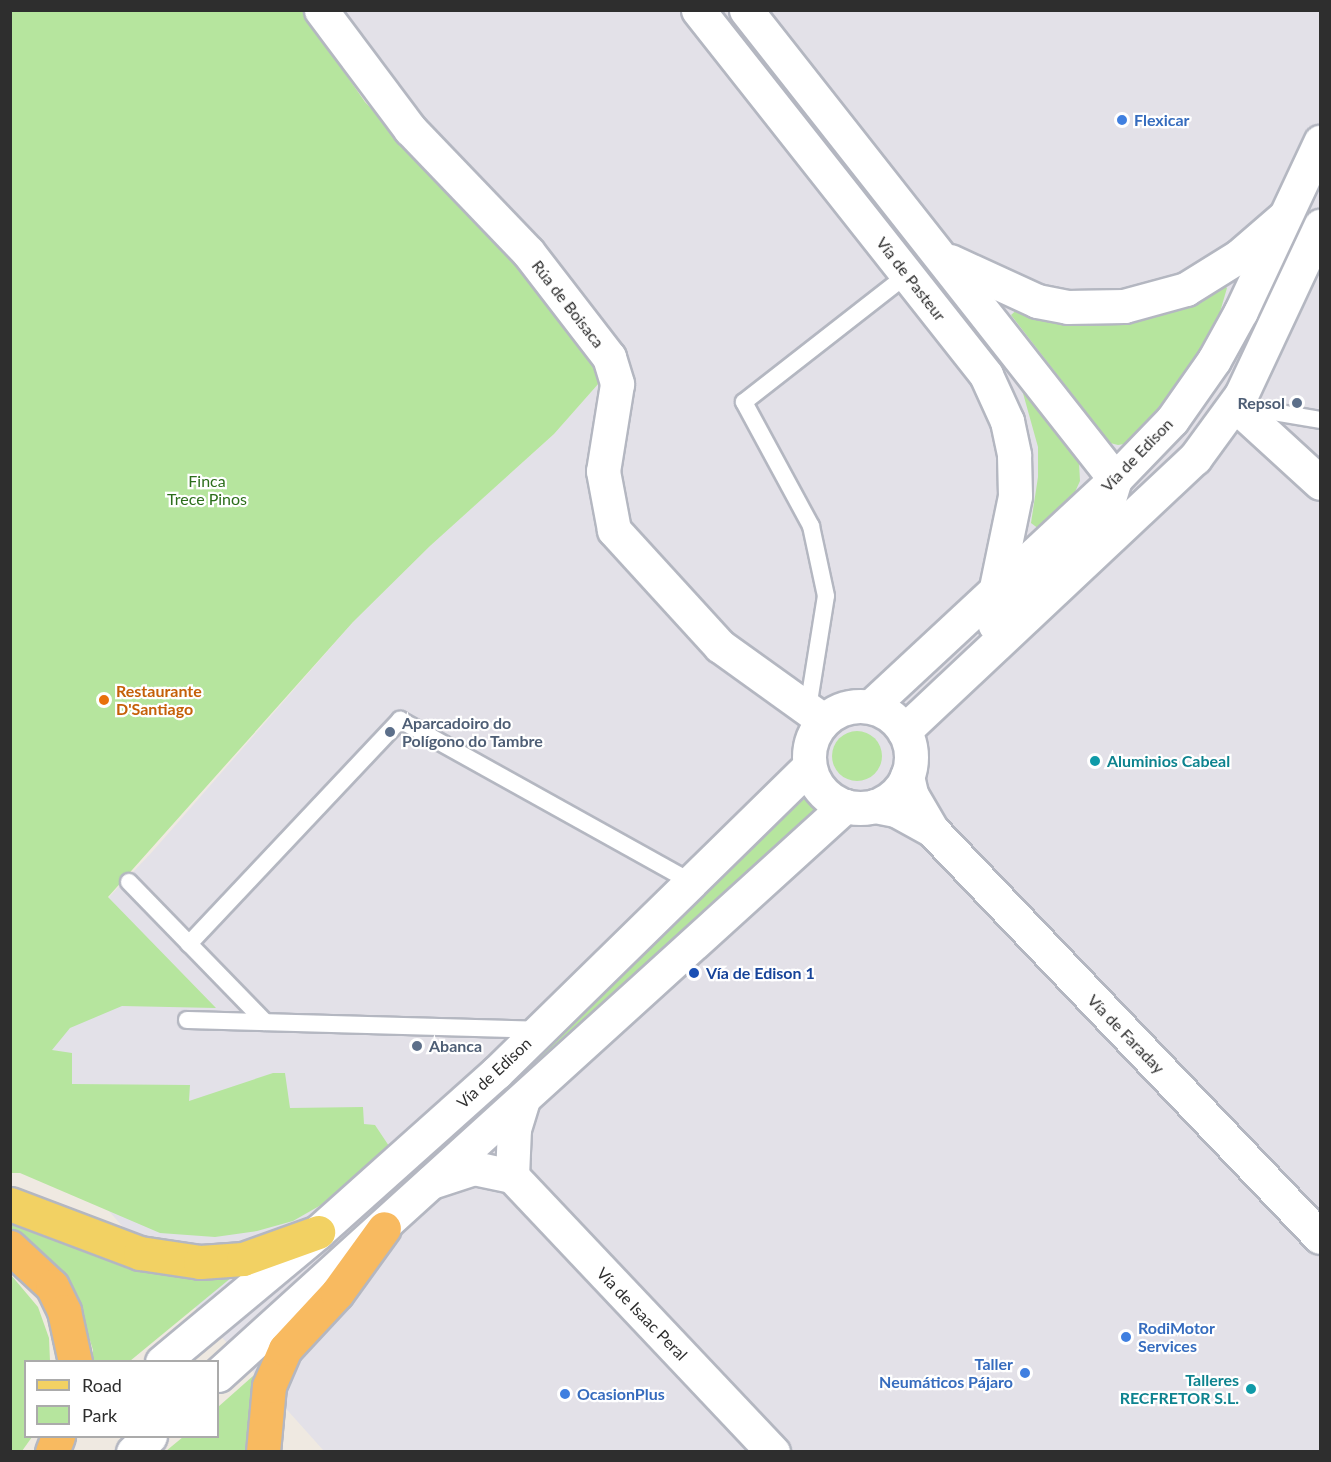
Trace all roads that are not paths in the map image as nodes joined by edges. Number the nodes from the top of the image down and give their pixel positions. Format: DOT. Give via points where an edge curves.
graph roads {
  1 [pos="321,10"];
  2 [pos="699,10"];
  3 [pos="746,10"];
  4 [pos="1320,142"];
  5 [pos="1284,218"];
  6 [pos="1320,226"];
  7 [pos="938,254"];
  8 [pos="908,274"];
  9 [pos="1235,405"];
  10 [pos="1320,420"];
  11 [pos="1115,479"];
  12 [pos="1320,483"];
  13 [pos="996,588"];
  14 [pos="937,702"];
  15 [pos="871,706"];
  16 [pos="816,714"];
  17 [pos="904,731"];
  18 [pos="809,767"];
  19 [pos="907,776"];
  20 [pos="860,806"];
  21 [pos="932,830"];
  22 [pos="129,882"];
  23 [pos="691,882"];
  24 [pos="189,944"];
  25 [pos="187,1020"];
  26 [pos="265,1022"];
  27 [pos="539,1030"];
  28 [pos="522,1102"];
  29 [pos="512,1176"];
  30 [pos="431,1182"];
  31 [pos="10,1204"];
  32 [pos="384,1228"];
  33 [pos="318,1232"];
  34 [pos="1320,1237"];
  35 [pos="10,1247"];
  36 [pos="75,1360"];
  37 [pos="164,1360"];
  38 [pos="219,1375"];
  39 [pos="58,1438"];
  40 [pos="77,1438"];
  41 [pos="149,1438"];
  42 [pos="52,1452"];
  43 [pos="61,1452"];
  44 [pos="133,1452"];
  45 [pos="263,1452"];
  46 [pos="773,1452"];
  1 -- 16 [label="street, Rúa de Boisaca" via="410,129 528,252 609,357 617,384 603,471 614,530 720,645"];
  2 -- 8 [label="street, Vía de Pasteur"];
  3 -- 7 [label="street"];
  4 -- 5 [label="street, Vía de Edison"];
  5 -- 7 [label="street" via="1239,256 1186,289 1124,306 1067,307 1037,301"];
  5 -- 11 [label="street, Vía de Edison" via="1214,360 1172,420"];
  6 -- 9 [label="street"];
  7 -- 11 [label="street"];
  8 -- 13 [label="street, Vía de Pasteur" via="986,375 1007,421 1014,455 1015,496"];
  8 -- 16 [label="lane" via="744,402 811,526 826,596"];
  9 -- 10 [label="lane"];
  9 -- 12 [label="street"];
  9 -- 14 [label="street" via="1195,458 1168,485"];
  11 -- 13 [label="street, Vía de Edison"];
  11 -- 14 [label="street" via="1108,502 1081,541 954,664"];
  13 -- 15 [label="street, Vía de Edison"];
  14 -- 17 [label="street"];
  15 -- 16 [label="street"];
  15 -- 17 [label="street" via="896,720"];
  16 -- 18 [label="street" via="808,750"];
  17 -- 19 [label="street" via="910,745"];
  18 -- 20 [label="street" via="822,791"];
  18 -- 23 [label="street, Vía de Edison"];
  19 -- 20 [label="street" via="888,799"];
  19 -- 21 [label="street, Vía de Faraday" via="911,794"];
  20 -- 21 [label="street, Vía de Faraday" via="896,810"];
  20 -- 28 [label="street"];
  21 -- 34 [label="street, Vía de Faraday"];
  22 -- 24 [label="lane"];
  23 -- 24 [label="lane" via="400,720"];
  23 -- 27 [label="street, Vía de Edison"];
  24 -- 26 [label="lane"];
  25 -- 26 [label="lane"];
  26 -- 27 [label="lane"];
  27 -- 33 [label="street, Vía de Edison"];
  28 -- 29 [label="street" via="513,1129"];
  28 -- 30 [label="street"];
  29 -- 30 [label="street" via="474,1168"];
  29 -- 46 [label="street, Vía de Isaac Peral"];
  30 -- 32 [label="street"];
  31 -- 33 [label="main road" via="140,1253 200,1262 243,1259"];
  32 -- 38 [label="street"];
  32 -- 45 [label="highway" via="337,1293 285,1349 268,1386"];
  33 -- 37 [label="street, Vía de Edison"];
  35 -- 36 [label="highway" via="52,1286 64,1311"];
  39 -- 42 [label="highway"];
  40 -- 43 [label="street"];
  41 -- 44 [label="street"];
}
